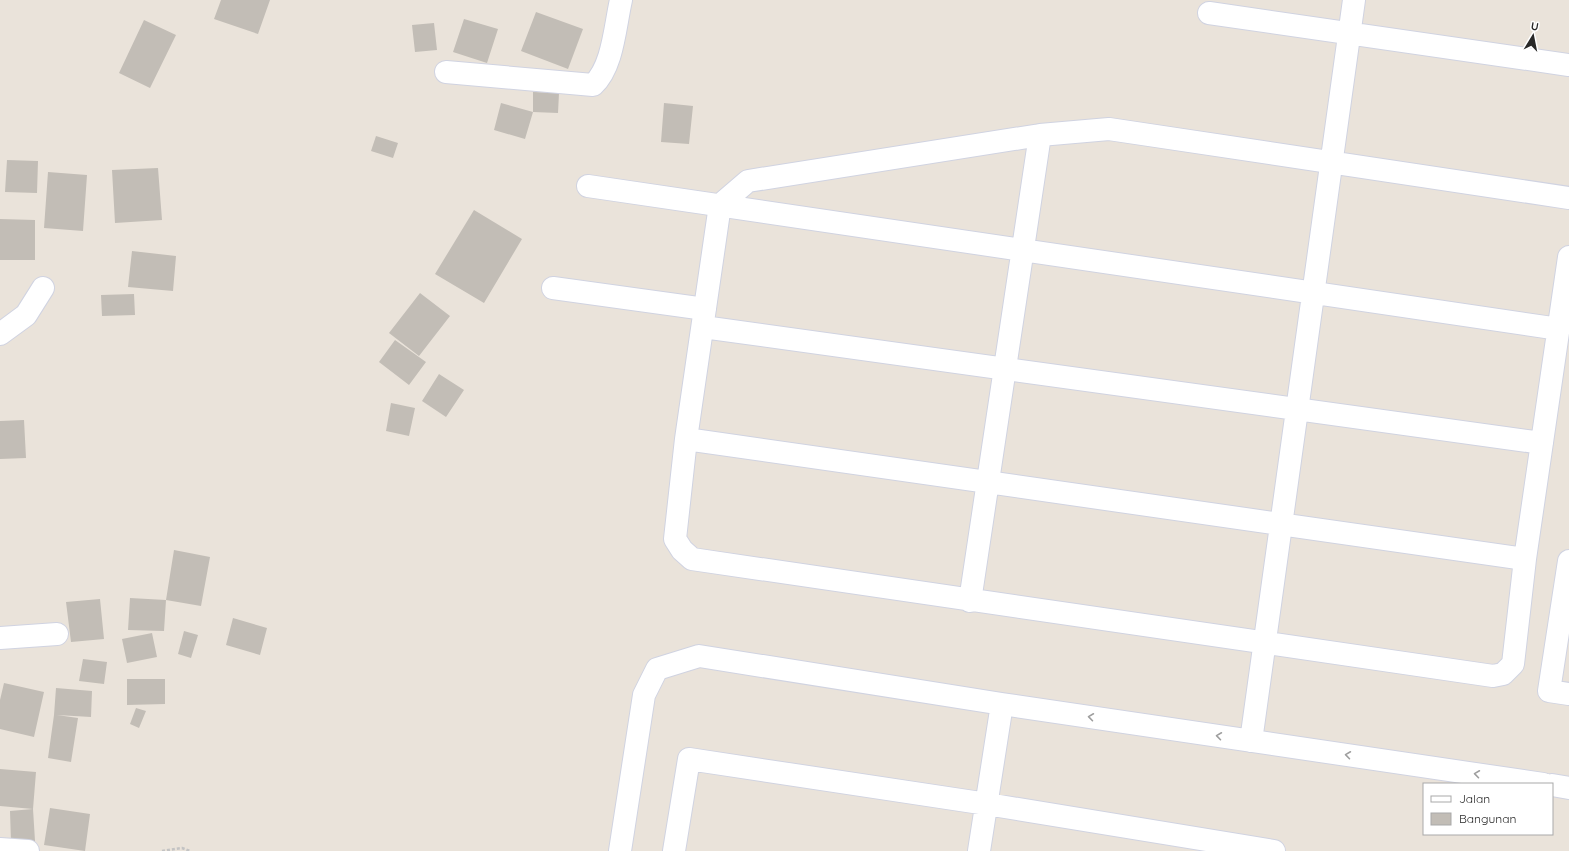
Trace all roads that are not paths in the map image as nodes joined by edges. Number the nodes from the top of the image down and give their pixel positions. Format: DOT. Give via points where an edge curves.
graph roads {
  1 [pos="621,0"];
  2 [pos="1354,0"];
  3 [pos="1209,13"];
  4 [pos="1349,33"];
  5 [pos="1569,65"];
  6 [pos="446,72"];
  7 [pos="1040,135"];
  8 [pos="1331,162"];
  9 [pos="588,186"];
  10 [pos="1569,198"];
  11 [pos="720,205"];
  12 [pos="1023,250"];
  13 [pos="1569,257"];
  14 [pos="43,288"];
  15 [pos="553,288"];
  16 [pos="1313,293"];
  17 [pos="704,318"];
  18 [pos="1559,329"];
  19 [pos="0,334"];
  20 [pos="1005,369"];
  21 [pos="1297,409"];
  22 [pos="686,439"];
  23 [pos="1542,443"];
  24 [pos="988,482"];
  25 [pos="1281,524"];
  26 [pos="1525,559"];
  27 [pos="1569,561"];
  28 [pos="970,601"];
  29 [pos="57,634"];
  30 [pos="0,638"];
  31 [pos="1264,643"];
  32 [pos="1569,694"];
  33 [pos="1002,704"];
  34 [pos="1251,741"];
  35 [pos="1536,783"];
  36 [pos="1553,785"];
  37 [pos="1569,788"];
  38 [pos="987,804"];
  39 [pos="0,849"];
  40 [pos="28,851"];
  41 [pos="620,851"];
  42 [pos="674,851"];
  43 [pos="979,851"];
  44 [pos="1274,851"];
  1 -- 6 [label="street" via="607,66 600,79 593,85"];
  2 -- 4 [label="street"];
  3 -- 4 [label="street"];
  4 -- 5 [label="street"];
  4 -- 8 [label="street"];
  7 -- 8 [label="street" via="1109,129"];
  7 -- 11 [label="street" via="748,181"];
  7 -- 12 [label="street"];
  8 -- 10 [label="street"];
  8 -- 16 [label="street"];
  9 -- 11 [label="street"];
  11 -- 12 [label="street"];
  11 -- 17 [label="street"];
  12 -- 16 [label="street"];
  12 -- 20 [label="street"];
  13 -- 18 [label="street"];
  14 -- 19 [label="street" via="26,315"];
  15 -- 17 [label="street"];
  16 -- 18 [label="street"];
  16 -- 21 [label="street"];
  17 -- 20 [label="street"];
  17 -- 22 [label="street"];
  18 -- 23 [label="street"];
  20 -- 21 [label="street"];
  20 -- 24 [label="street"];
  21 -- 23 [label="street"];
  21 -- 25 [label="street"];
  22 -- 24 [label="street"];
  22 -- 28 [label="street" via="675,539 692,559"];
  23 -- 26 [label="street"];
  24 -- 25 [label="street"];
  24 -- 28 [label="street"];
  25 -- 26 [label="street"];
  25 -- 31 [label="street"];
  26 -- 31 [label="street" via="1513,664 1503,674 1493,676"];
  27 -- 32 [label="street" via="1549,691"];
  28 -- 31 [label="street"];
  29 -- 30 [label="street"];
  31 -- 34 [label="street"];
  34 -- 33 [label="street, one-way"];
  33 -- 38 [label="street"];
  33 -- 41 [label="street" via="699,656 657,669 644,695"];
  35 -- 34 [label="street, one-way"];
  36 -- 37 [label="street"];
  38 -- 42 [label="street" via="689,759"];
  38 -- 43 [label="street"];
  38 -- 44 [label="street"];
  39 -- 40 [label="street"];
}
